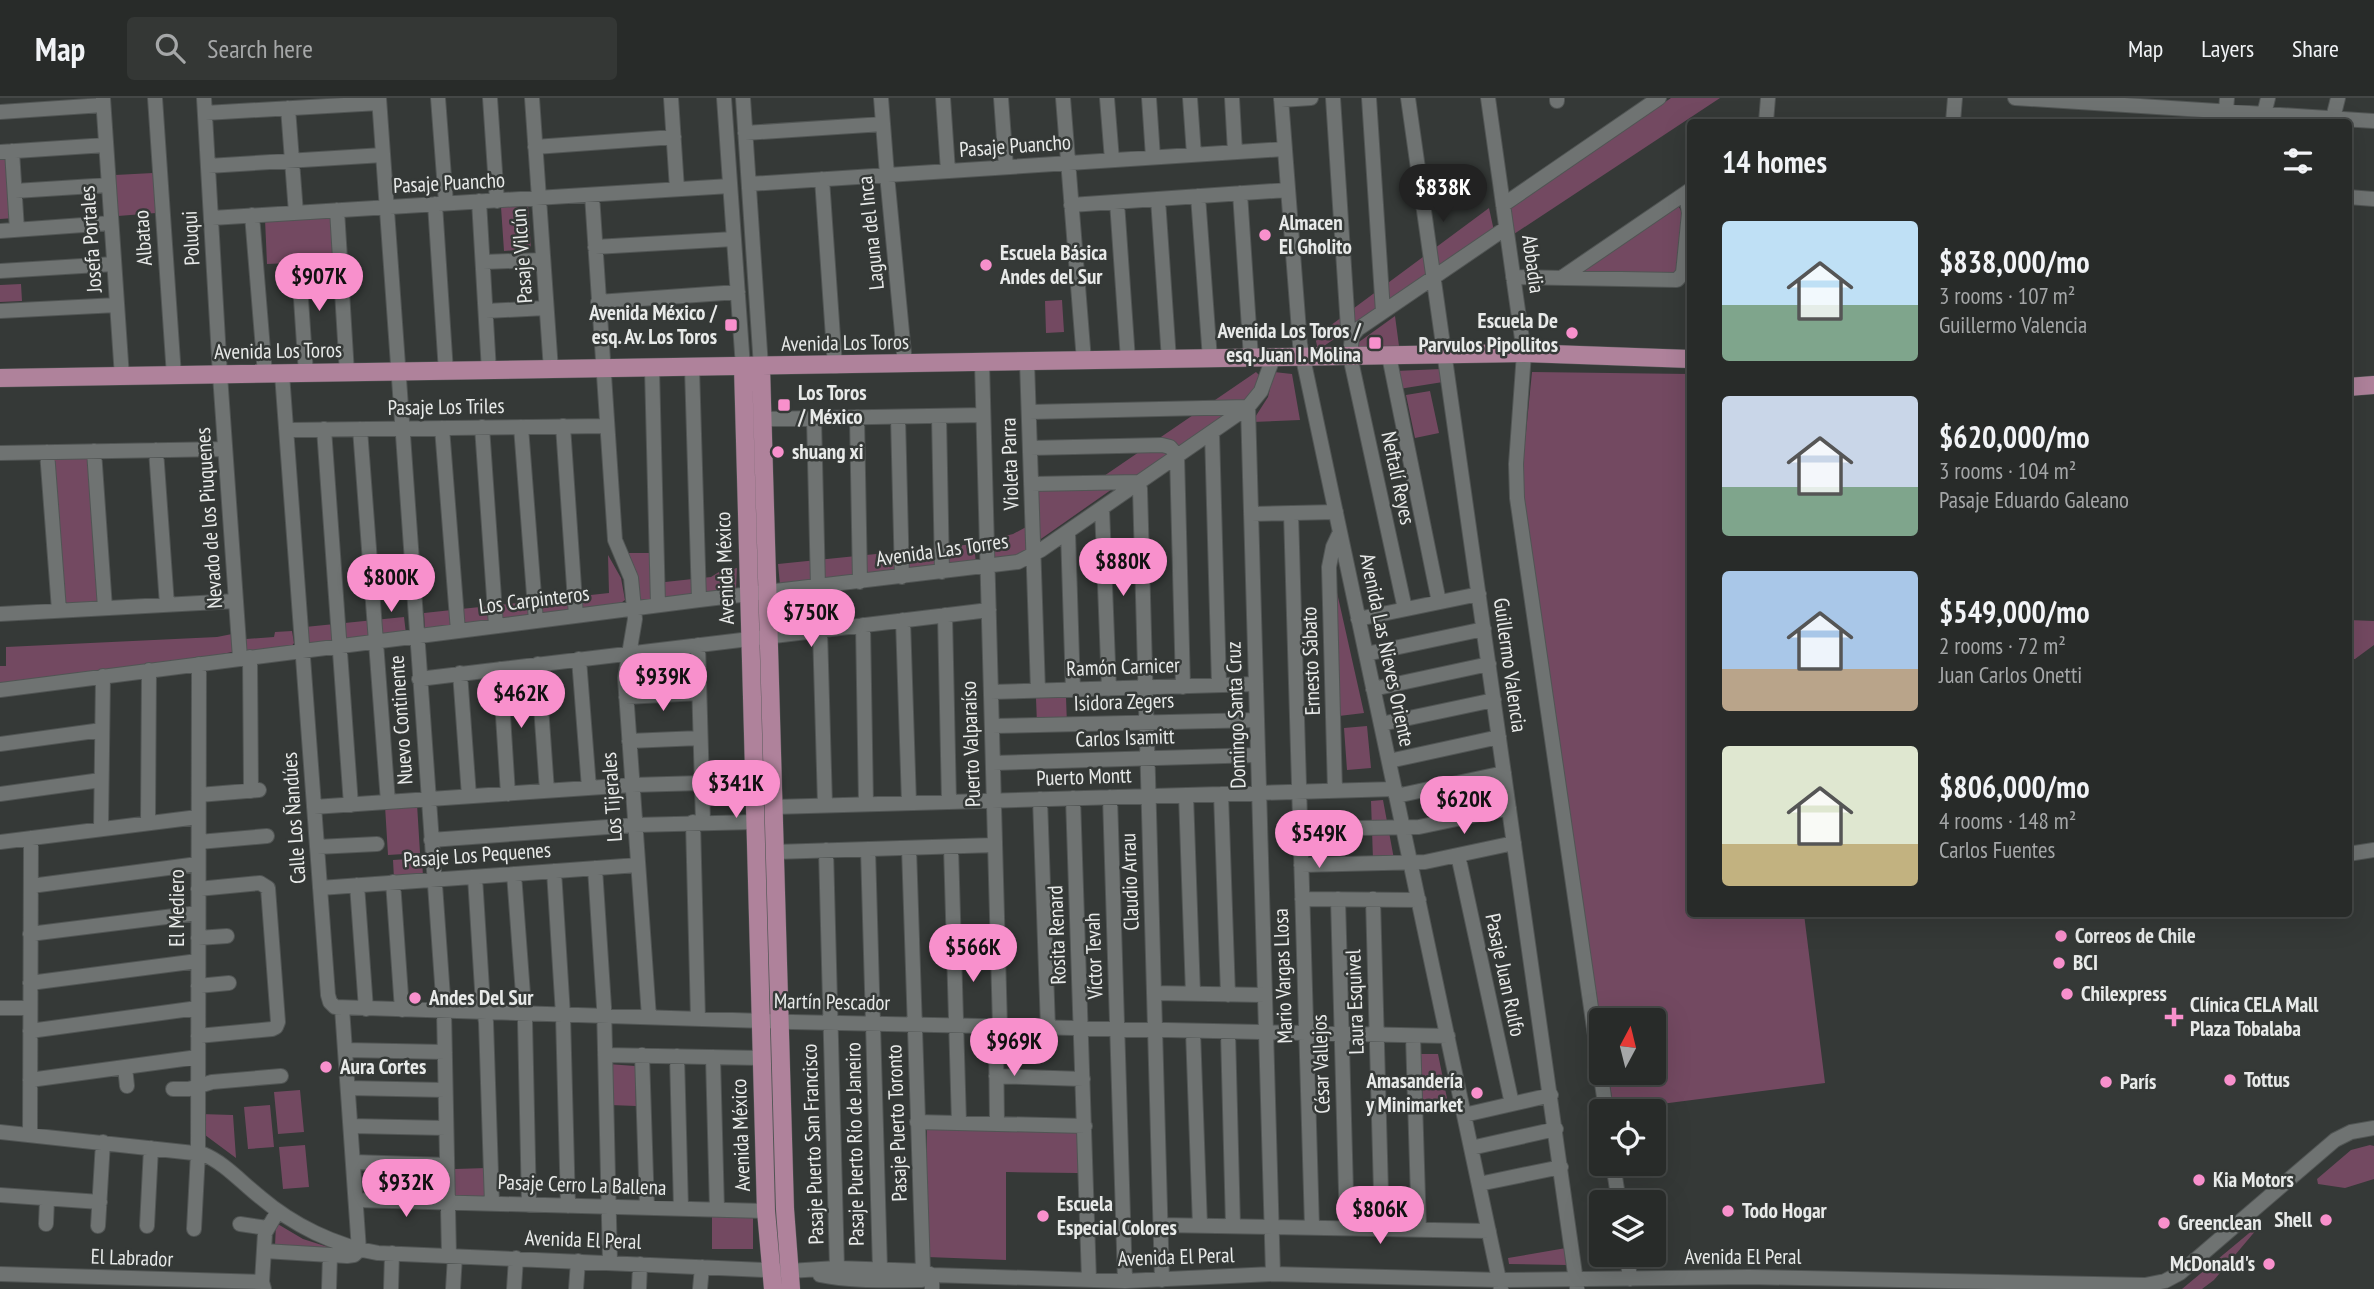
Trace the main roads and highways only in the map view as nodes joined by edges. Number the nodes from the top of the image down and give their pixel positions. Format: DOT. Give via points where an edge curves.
graph roads {
  1 [pos="1687,359"];
  2 [pos="743,367"];
  3 [pos="761,367"];
  4 [pos="0,378"];
  5 [pos="2374,385"];
  6 [pos="2352,387"];
  7 [pos="795,1277"];
  8 [pos="773,1289"];
  1 -- 3 [label="main road, Avenida Los Toros" via="1524,354"];
  2 -- 3 [label="main road, Avenida Los Toros"];
  2 -- 4 [label="main road, Avenida Los Toros"];
  2 -- 8 [label="main road, Avenida México" via="761,1058"];
  3 -- 7 [label="main road, Avenida México" via="785,1219"];
  5 -- 6 [label="main road"];
}
